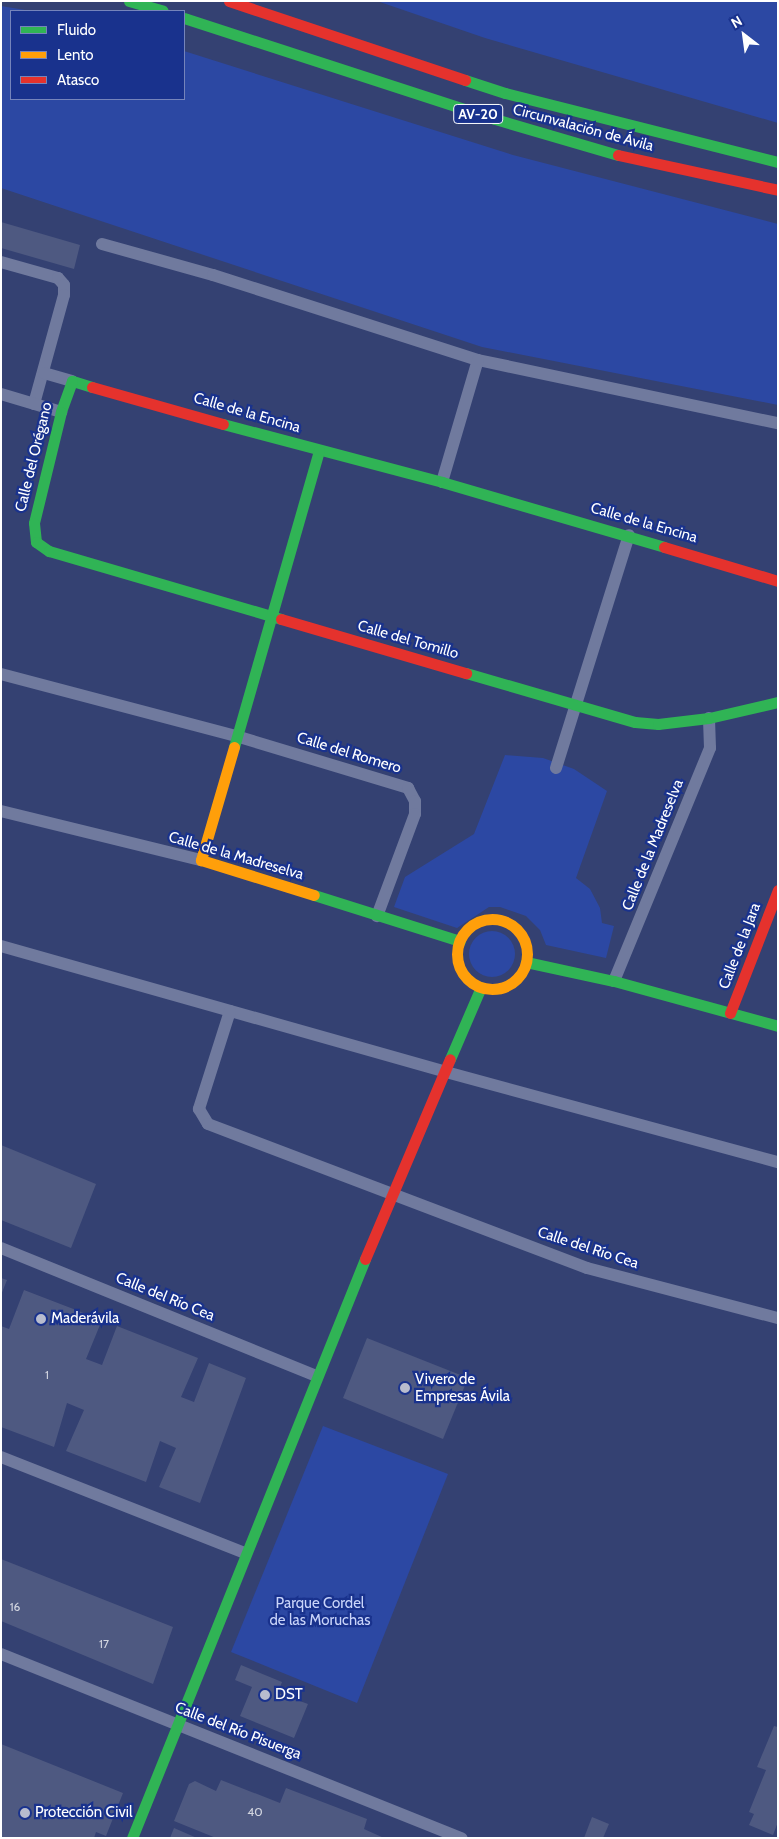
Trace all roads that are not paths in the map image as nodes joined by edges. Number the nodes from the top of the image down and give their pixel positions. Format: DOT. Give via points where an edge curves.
graph roads {
  1 [pos="129,1"];
  2 [pos="229,1"];
  3 [pos="160,10"];
  4 [pos="185,18"];
  5 [pos="778,162"];
  6 [pos="778,190"];
  7 [pos="102,244"];
  8 [pos="1,262"];
  9 [pos="478,360"];
  10 [pos="44,373"];
  11 [pos="72,381"];
  12 [pos="1,394"];
  13 [pos="34,404"];
  14 [pos="61,412"];
  15 [pos="778,423"];
  16 [pos="319,451"];
  17 [pos="442,482"];
  18 [pos="629,535"];
  19 [pos="36,542"];
  20 [pos="778,580"];
  21 [pos="273,617"];
  22 [pos="1,674"];
  23 [pos="778,702"];
  24 [pos="578,705"];
  25 [pos="709,718"];
  26 [pos="236,736"];
  27 [pos="556,768"];
  28 [pos="1,811"];
  29 [pos="201,860"];
  30 [pos="778,890"];
  31 [pos="377,916"];
  32 [pos="460,941"];
  33 [pos="1,946"];
  34 [pos="526,962"];
  35 [pos="614,981"];
  36 [pos="481,987"];
  37 [pos="230,1011"];
  38 [pos="730,1013"];
  39 [pos="778,1026"];
  40 [pos="446,1072"];
  41 [pos="778,1162"];
  42 [pos="392,1196"];
  43 [pos="1,1248"];
  44 [pos="778,1318"];
  45 [pos="317,1376"];
  46 [pos="1,1457"];
  47 [pos="245,1553"];
  48 [pos="1,1654"];
  49 [pos="177,1724"];
  50 [pos="132,1838"];
  51 [pos="462,1838"];
  1 -- 3 [label="main road"];
  2 -- 5 [label="main road, Circunvalación de Ávila / AV-20" via="505,93"];
  4 -- 6 [label="main road, Circunvalación de Ávila / AV-20" via="495,119 615,154"];
  7 -- 9 [label="street" via="213,275"];
  8 -- 10 [label="street, Calle del Orégano" via="58,278 64,285"];
  9 -- 15 [label="street"];
  9 -- 17 [label="street"];
  10 -- 11 [label="street, Calle de la Encina"];
  10 -- 13 [label="street, Calle del Orégano"];
  11 -- 14 [label="main road, Calle del Orégano"];
  11 -- 16 [label="main road, Calle de la Encina"];
  12 -- 13 [label="street"];
  13 -- 14 [label="street"];
  14 -- 19 [label="main road, Calle del Orégano" via="34,523"];
  16 -- 17 [label="main road, Calle de la Encina"];
  16 -- 21 [label="main road"];
  17 -- 18 [label="main road, Calle de la Encina"];
  18 -- 20 [label="main road, Calle de la Encina"];
  18 -- 24 [label="street"];
  19 -- 21 [label="main road, Calle del Tomillo" via="49,551"];
  21 -- 24 [label="main road, Calle del Tomillo"];
  21 -- 26 [label="main road"];
  22 -- 26 [label="street, Calle del Romero"];
  23 -- 25 [label="main road, Calle del Tomillo"];
  24 -- 25 [label="main road, Calle del Tomillo" via="635,722 658,724"];
  24 -- 27 [label="street"];
  25 -- 35 [label="street, Calle de la Madreselva" via="710,748"];
  26 -- 29 [label="main road"];
  26 -- 31 [label="street, Calle del Romero" via="408,788 415,801 415,814"];
  28 -- 29 [label="street, Calle de la Madreselva"];
  29 -- 31 [label="main road, Calle de la Madreselva"];
  30 -- 38 [label="main road, Calle de la Jara"];
  31 -- 32 [label="main road, Calle de la Madreselva"];
  32 -- 34 [label="main road" via="478,922 507,922 523,938"];
  32 -- 36 [label="main road" via="457,952 463,974"];
  33 -- 37 [label="street"];
  34 -- 35 [label="main road"];
  34 -- 36 [label="main road" via="522,972 504,987"];
  35 -- 38 [label="main road"];
  36 -- 40 [label="main road"];
  37 -- 40 [label="street"];
  37 -- 42 [label="street, Calle del Río Cea" via="200,1109 208,1124"];
  38 -- 39 [label="main road"];
  40 -- 41 [label="street"];
  40 -- 42 [label="main road"];
  42 -- 44 [label="street, Calle del Río Cea" via="587,1268"];
  42 -- 45 [label="main road"];
  43 -- 45 [label="street, Calle del Río Cea"];
  45 -- 47 [label="main road"];
  46 -- 47 [label="street"];
  47 -- 49 [label="main road"];
  48 -- 49 [label="street, Calle del Río Pisuerga"];
  49 -- 50 [label="main road"];
  49 -- 51 [label="street, Calle del Río Pisuerga"];
}
